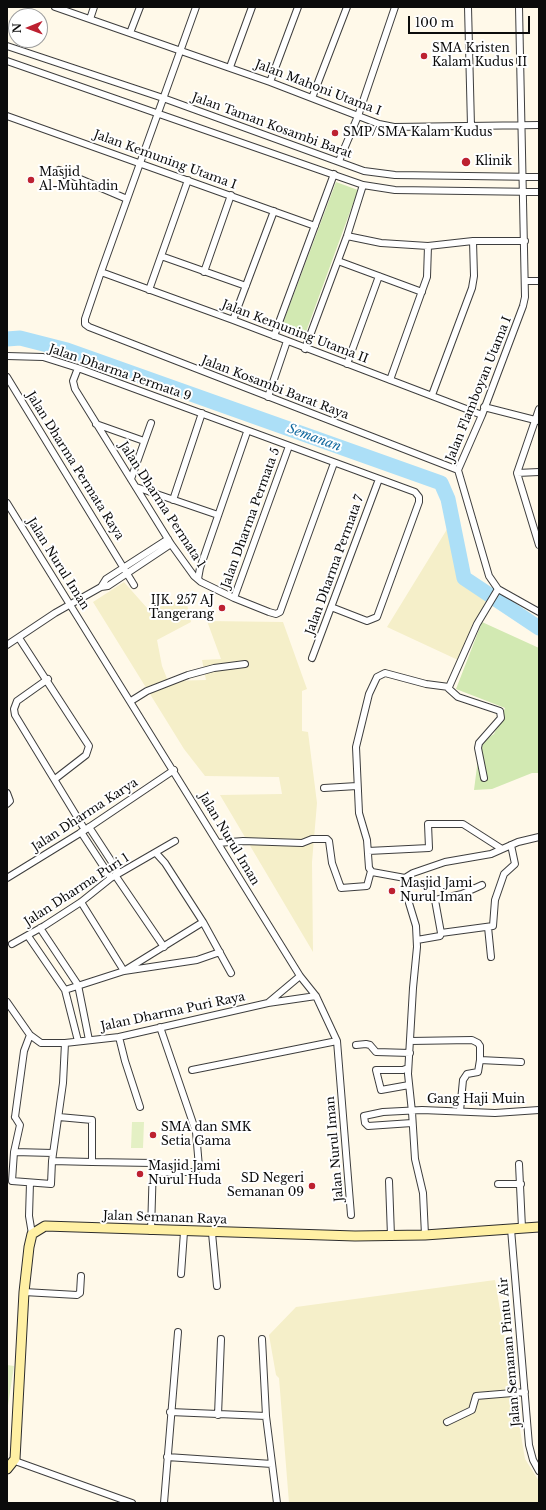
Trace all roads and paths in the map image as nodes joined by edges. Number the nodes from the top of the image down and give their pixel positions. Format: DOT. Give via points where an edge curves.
graph roads {
  1 [pos="55,7"];
  2 [pos="94,7"];
  3 [pos="140,7"];
  4 [pos="196,7"];
  5 [pos="252,7"];
  6 [pos="298,7"];
  7 [pos="347,7"];
  8 [pos="396,7"];
  9 [pos="468,7"];
  10 [pos="519,7"];
  11 [pos="90,19"];
  12 [pos="130,33"];
  13 [pos="7,46"];
  14 [pos="181,50"];
  15 [pos="7,61"];
  16 [pos="230,67"];
  17 [pos="270,82"];
  18 [pos="312,98"];
  19 [pos="163,99"];
  20 [pos="158,112"];
  21 [pos="7,116"];
  22 [pos="358,116"];
  23 [pos="471,126"];
  24 [pos="522,126"];
  25 [pos="539,126"];
  26 [pos="339,161"];
  27 [pos="140,162"];
  28 [pos="59,170"];
  29 [pos="334,174"];
  30 [pos="539,176"];
  31 [pos="523,178"];
  32 [pos="188,180"];
  33 [pos="363,186"];
  34 [pos="523,190"];
  35 [pos="539,192"];
  36 [pos="231,195"];
  37 [pos="127,199"];
  38 [pos="274,211"];
  39 [pos="315,226"];
  40 [pos="347,236"];
  41 [pos="525,240"];
  42 [pos="473,241"];
  43 [pos="428,246"];
  44 [pos="161,256"];
  45 [pos="338,261"];
  46 [pos="101,272"];
  47 [pos="204,272"];
  48 [pos="379,276"];
  49 [pos="526,281"];
  50 [pos="539,282"];
  51 [pos="246,286"];
  52 [pos="149,290"];
  53 [pos="422,292"];
  54 [pos="233,320"];
  55 [pos="274,336"];
  56 [pos="287,341"];
  57 [pos="305,349"];
  58 [pos="7,356"];
  59 [pos="347,364"];
  60 [pos="78,368"];
  61 [pos="7,377"];
  62 [pos="390,380"];
  63 [pos="432,395"];
  64 [pos="268,397"];
  65 [pos="484,407"];
  66 [pos="539,409"];
  67 [pos="202,413"];
  68 [pos="482,415"];
  69 [pos="536,421"];
  70 [pos="151,423"];
  71 [pos="96,424"];
  72 [pos="247,432"];
  73 [pos="144,441"];
  74 [pos="289,446"];
  75 [pos="334,463"];
  76 [pos="458,470"];
  77 [pos="539,472"];
  78 [pos="517,473"];
  79 [pos="131,479"];
  80 [pos="379,479"];
  81 [pos="136,487"];
  82 [pos="173,500"];
  83 [pos="7,503"];
  84 [pos="218,515"];
  85 [pos="168,538"];
  86 [pos="171,544"];
  87 [pos="539,546"];
  88 [pos="124,567"];
  89 [pos="127,573"];
  90 [pos="198,579"];
  91 [pos="134,585"];
  92 [pos="101,587"];
  93 [pos="497,590"];
  94 [pos="234,598"];
  95 [pos="70,604"];
  96 [pos="332,607"];
  97 [pos="539,612"];
  98 [pos="20,638"];
  99 [pos="7,645"];
  100 [pos="312,658"];
  101 [pos="245,664"];
  102 [pos="48,679"];
  103 [pos="448,688"];
  104 [pos="131,701"];
  105 [pos="174,770"];
  106 [pos="484,778"];
  107 [pos="55,779"];
  108 [pos="357,786"];
  109 [pos="324,788"];
  110 [pos="7,793"];
  111 [pos="7,804"];
  112 [pos="85,830"];
  113 [pos="539,836"];
  114 [pos="175,841"];
  115 [pos="218,843"];
  116 [pos="511,845"];
  117 [pos="502,849"];
  118 [pos="368,851"];
  119 [pos="156,853"];
  120 [pos="371,871"];
  121 [pos="115,876"];
  122 [pos="7,878"];
  123 [pos="405,878"];
  124 [pos="482,884"];
  125 [pos="81,902"];
  126 [pos="202,922"];
  127 [pos="488,927"];
  128 [pos="40,928"];
  129 [pos="441,933"];
  130 [pos="28,936"];
  131 [pos="417,940"];
  132 [pos="12,944"];
  133 [pos="164,947"];
  134 [pos="220,952"];
  135 [pos="491,956"];
  136 [pos="124,971"];
  137 [pos="231,973"];
  138 [pos="300,976"];
  139 [pos="78,985"];
  140 [pos="65,990"];
  141 [pos="316,996"];
  142 [pos="7,1002"];
  143 [pos="268,1003"];
  144 [pos="160,1027"];
  145 [pos="30,1035"];
  146 [pos="119,1037"];
  147 [pos="89,1040"];
  148 [pos="78,1041"];
  149 [pos="337,1041"];
  150 [pos="410,1041"];
  151 [pos="65,1043"];
  152 [pos="356,1045"];
  153 [pos="410,1053"];
  154 [pos="480,1060"];
  155 [pos="521,1062"];
  156 [pos="408,1068"];
  157 [pos="192,1070"];
  158 [pos="409,1085"];
  159 [pos="140,1107"];
  160 [pos="539,1110"];
  161 [pos="460,1111"];
  162 [pos="412,1112"];
  163 [pos="7,1116"];
  164 [pos="15,1117"];
  165 [pos="59,1117"];
  166 [pos="412,1123"];
  167 [pos="14,1152"];
  168 [pos="53,1153"];
  169 [pos="52,1161"];
  170 [pos="92,1162"];
  171 [pos="519,1164"];
  172 [pos="161,1172"];
  173 [pos="389,1181"];
  174 [pos="30,1183"];
  175 [pos="498,1184"];
  176 [pos="521,1184"];
  177 [pos="351,1215"];
  178 [pos="539,1227"];
  179 [pos="522,1228"];
  180 [pos="511,1229"];
  181 [pos="151,1231"];
  182 [pos="184,1232"];
  183 [pos="212,1233"];
  184 [pos="32,1234"];
  185 [pos="425,1234"];
  186 [pos="391,1236"];
  187 [pos="181,1274"];
  188 [pos="81,1276"];
  189 [pos="217,1286"];
  190 [pos="24,1292"];
  191 [pos="178,1332"];
  192 [pos="222,1339"];
  193 [pos="262,1339"];
  194 [pos="524,1392"];
  195 [pos="170,1412"];
  196 [pos="218,1415"];
  197 [pos="266,1416"];
  198 [pos="447,1422"];
  199 [pos="168,1457"];
  200 [pos="15,1461"];
  201 [pos="272,1464"];
  202 [pos="7,1469"];
  203 [pos="539,1471"];
  204 [pos="132,1503"];
  205 [pos="164,1503"];
  206 [pos="277,1503"];
  1 -- 11 [label="street, Jalan Mahoni Utama I"];
  2 -- 11 [label="street"];
  3 -- 12 [label="street"];
  4 -- 14 [label="street"];
  5 -- 16 [label="street"];
  6 -- 17 [label="street"];
  7 -- 18 [label="street"];
  8 -- 22 [label="street"];
  9 -- 23 [label="street"];
  10 -- 24 [label="street, Jalan Flamboyan Utama I"];
  11 -- 12 [label="street, Jalan Mahoni Utama I"];
  12 -- 14 [label="street, Jalan Mahoni Utama I"];
  13 -- 19 [label="street, Jalan Taman Kosambi Barat"];
  14 -- 16 [label="street, Jalan Mahoni Utama I"];
  14 -- 19 [label="street"];
  15 -- 20 [label="street, Jalan Taman Kosambi Barat"];
  16 -- 17 [label="street, Jalan Mahoni Utama I"];
  17 -- 18 [label="street, Jalan Mahoni Utama I"];
  18 -- 22 [label="street, Jalan Mahoni Utama I"];
  19 -- 20 [label="street"];
  19 -- 26 [label="street, Jalan Taman Kosambi Barat"];
  20 -- 27 [label="street"];
  20 -- 29 [label="street, Jalan Taman Kosambi Barat"];
  21 -- 27 [label="street, Jalan Kemuning Utama I"];
  22 -- 23 [label="street, Jalan Mahoni Utama I" via="379,124 394,126"];
  22 -- 26 [label="street"];
  23 -- 24 [label="street, Jalan Mahoni Utama I"];
  24 -- 25 [label="street, Jalan Mahoni Utama I"];
  24 -- 31 [label="street, Jalan Flamboyan Utama I"];
  26 -- 31 [label="street, Jalan Taman Kosambi Barat" via="364,171 395,175"];
  27 -- 32 [label="street, Jalan Kemuning Utama I"];
  27 -- 37 [label="street"];
  28 -- 37 [label="street"];
  29 -- 33 [label="street, Jalan Taman Kosambi Barat"];
  29 -- 39 [label="street"];
  30 -- 31 [label="street, Jalan Taman Kosambi Barat"];
  31 -- 34 [label="street, Jalan Flamboyan Utama I"];
  32 -- 36 [label="street, Jalan Kemuning Utama I"];
  32 -- 44 [label="street"];
  33 -- 34 [label="street, Jalan Taman Kosambi Barat" via="396,190"];
  33 -- 40 [label="street"];
  34 -- 35 [label="street, Jalan Taman Kosambi Barat"];
  34 -- 41 [label="street, Jalan Flamboyan Utama I"];
  36 -- 38 [label="street, Jalan Kemuning Utama I"];
  36 -- 47 [label="street"];
  37 -- 46 [label="street"];
  38 -- 39 [label="street, Jalan Kemuning Utama I"];
  38 -- 51 [label="street"];
  39 -- 55 [label="street"];
  40 -- 43 [label="street" via="381,243"];
  40 -- 45 [label="street"];
  41 -- 42 [label="street"];
  41 -- 49 [label="street, Jalan Flamboyan Utama I"];
  42 -- 43 [label="street"];
  42 -- 63 [label="street" via="472,288"];
  43 -- 53 [label="street" via="427,277"];
  44 -- 47 [label="street"];
  44 -- 52 [label="street"];
  45 -- 48 [label="street"];
  45 -- 57 [label="street"];
  46 -- 52 [label="street, Jalan Kemuning Utama II"];
  46 -- 64 [label="street, Jalan Kosambi Barat Raya" via="85,319 85,324 89,327"];
  47 -- 51 [label="street"];
  48 -- 53 [label="street"];
  48 -- 59 [label="street"];
  49 -- 50 [label="street"];
  49 -- 65 [label="street, Jalan Flamboyan Utama I" via="524,306"];
  51 -- 54 [label="street"];
  52 -- 54 [label="street, Jalan Kemuning Utama II"];
  53 -- 62 [label="street"];
  54 -- 55 [label="street, Jalan Kemuning Utama II"];
  55 -- 56 [label="street, Jalan Kemuning Utama II"];
  56 -- 57 [label="street, Jalan Kemuning Utama II"];
  56 -- 64 [label="street"];
  57 -- 59 [label="street, Jalan Kemuning Utama II"];
  58 -- 60 [label="street, Jalan Dharma Permata 9" via="43,357"];
  59 -- 62 [label="street, Jalan Kemuning Utama II"];
  60 -- 67 [label="street, Jalan Dharma Permata 9"];
  60 -- 71 [label="street, Jalan Dharma Permata 1" via="73,381 75,389"];
  61 -- 88 [label="street, Jalan Dharma Permata Raya"];
  62 -- 63 [label="street, Jalan Kemuning Utama II"];
  63 -- 68 [label="street, Jalan Kemuning Utama II"];
  64 -- 76 [label="street, Jalan Kosambi Barat Raya"];
  65 -- 68 [label="street, Jalan Flamboyan Utama I"];
  65 -- 69 [label="street"];
  66 -- 69 [label="street"];
  67 -- 72 [label="street, Jalan Dharma Permata 9"];
  67 -- 82 [label="street"];
  68 -- 76 [label="street, Jalan Flamboyan Utama I"];
  69 -- 78 [label="street"];
  70 -- 73 [label="street"];
  71 -- 73 [label="street"];
  71 -- 79 [label="street, Jalan Dharma Permata 1"];
  72 -- 74 [label="street, Jalan Dharma Permata 9"];
  72 -- 84 [label="street"];
  73 -- 79 [label="street"];
  74 -- 75 [label="street, Jalan Dharma Permata 9"];
  74 -- 94 [label="street, Jalan Dharma Permata 5"];
  75 -- 80 [label="street, Jalan Dharma Permata 9"];
  75 -- 94 [label="street, Jalan Dharma Permata 1" via="280,612 276,614"];
  76 -- 93 [label="street, Jalan Flamboyan Utama I" via="482,557"];
  77 -- 78 [label="street"];
  78 -- 87 [label="street"];
  79 -- 81 [label="street, Jalan Dharma Permata 1"];
  80 -- 96 [label="street, Jalan Dharma Permata 7"];
  80 -- 96 [label="street, Jalan Dharma Permata 9" via="415,492 419,502 377,617 367,621"];
  81 -- 82 [label="street"];
  81 -- 85 [label="street, Jalan Dharma Permata 1"];
  82 -- 84 [label="street"];
  83 -- 95 [label="street, Jalan Nurul Iman"];
  84 -- 90 [label="street"];
  85 -- 86 [label="street, Jalan Dharma Permata 1"];
  85 -- 88 [label="street"];
  86 -- 89 [label="street"];
  86 -- 90 [label="street, Jalan Dharma Permata 1"];
  88 -- 89 [label="street, Jalan Dharma Permata Raya"];
  88 -- 92 [label="street" via="106,579"];
  89 -- 91 [label="street, Jalan Dharma Permata Raya"];
  89 -- 92 [label="street" via="108,586"];
  90 -- 94 [label="street, Jalan Dharma Permata 1"];
  92 -- 95 [label="street"];
  93 -- 97 [label="street, Jalan Flamboyan Utama I"];
  93 -- 103 [label="street" via="477,624"];
  95 -- 98 [label="street"];
  95 -- 104 [label="street, Jalan Nurul Iman"];
  96 -- 100 [label="street, Jalan Dharma Permata 7"];
  98 -- 99 [label="street"];
  98 -- 102 [label="street"];
  101 -- 104 [label="street" via="188,675 147,691"];
  102 -- 107 [label="street" via="17,701 14,711"];
  102 -- 107 [label="street" via="90,747 86,755"];
  103 -- 106 [label="street" via="458,697 500,711 501,718 479,743"];
  103 -- 108 [label="street" via="385,673 377,677 369,694 356,747"];
  104 -- 105 [label="street, Jalan Nurul Iman"];
  105 -- 112 [label="street, Jalan Dharma Karya"];
  105 -- 115 [label="street, Jalan Nurul Iman"];
  107 -- 112 [label="street"];
  108 -- 109 [label="street"];
  108 -- 118 [label="street" via="359,814 366,831"];
  110 -- 111 [label="street" via="10,801"];
  112 -- 121 [label="street"];
  112 -- 121 [label="street"];
  112 -- 122 [label="street, Jalan Dharma Karya"];
  113 -- 116 [label="street"];
  114 -- 119 [label="street, Jalan Dharma Puri 1"];
  115 -- 120 [label="street" via="302,843 312,839 327,839 332,864 341,888 367,886"];
  115 -- 138 [label="street, Jalan Nurul Iman"];
  116 -- 117 [label="street"];
  116 -- 127 [label="street" via="515,864 504,874 495,900 494,926"];
  117 -- 118 [label="street" via="463,824 428,824 429,848"];
  117 -- 123 [label="street" via="491,854 445,862"];
  118 -- 120 [label="street"];
  119 -- 121 [label="street, Jalan Dharma Puri 1"];
  119 -- 126 [label="street"];
  120 -- 123 [label="street"];
  121 -- 125 [label="street, Jalan Dharma Puri 1"];
  121 -- 133 [label="street"];
  123 -- 131 [label="street"];
  124 -- 129 [label="street" via="462,894 435,900"];
  125 -- 128 [label="street, Jalan Dharma Puri 1"];
  125 -- 136 [label="street"];
  126 -- 133 [label="street"];
  126 -- 134 [label="street"];
  127 -- 129 [label="street"];
  127 -- 135 [label="street"];
  128 -- 130 [label="street, Jalan Dharma Puri 1"];
  128 -- 139 [label="street"];
  129 -- 131 [label="street" via="440,936"];
  130 -- 132 [label="street, Jalan Dharma Puri 1"];
  130 -- 140 [label="street"];
  131 -- 150 [label="street"];
  133 -- 136 [label="street"];
  134 -- 136 [label="street" via="197,960"];
  134 -- 137 [label="street"];
  136 -- 139 [label="street"];
  138 -- 141 [label="street, Jalan Nurul Iman"];
  138 -- 143 [label="street, Jalan Dharma Puri Raya"];
  139 -- 140 [label="street"];
  139 -- 147 [label="street"];
  140 -- 148 [label="street"];
  141 -- 143 [label="street, Jalan Dharma Puri Raya"];
  141 -- 149 [label="street, Jalan Nurul Iman"];
  142 -- 145 [label="street, Jalan Dharma Puri Raya"];
  143 -- 144 [label="street, Jalan Dharma Puri Raya"];
  144 -- 146 [label="street, Jalan Dharma Puri Raya"];
  144 -- 172 [label="street" via="196,1132 199,1167 195,1172"];
  145 -- 151 [label="street, Jalan Dharma Puri Raya" via="44,1044"];
  145 -- 164 [label="street" via="24,1052"];
  146 -- 147 [label="street, Jalan Dharma Puri Raya"];
  146 -- 159 [label="street" via="124,1061"];
  147 -- 148 [label="street, Jalan Dharma Puri Raya"];
  148 -- 151 [label="street, Jalan Dharma Puri Raya"];
  149 -- 157 [label="street"];
  149 -- 177 [label="street, Jalan Nurul Iman"];
  150 -- 153 [label="street"];
  150 -- 154 [label="street" via="472,1040 480,1046"];
  151 -- 165 [label="street"];
  152 -- 153 [label="street" via="366,1044 376,1052"];
  153 -- 156 [label="street"];
  154 -- 155 [label="street"];
  154 -- 161 [label="street" via="478,1072 467,1074 463,1080"];
  156 -- 158 [label="street"];
  156 -- 158 [label="street" via="376,1070 381,1090"];
  158 -- 162 [label="street"];
  160 -- 161 [label="street, Gang Haji Muin" via="496,1113"];
  161 -- 162 [label="street, Gang Haji Muin"];
  162 -- 166 [label="street"];
  162 -- 166 [label="street, Gang Haji Muin" via="375,1113 364,1116 364,1119 368,1126"];
  163 -- 164 [label="street"];
  164 -- 167 [label="street" via="20,1125"];
  165 -- 168 [label="street"];
  165 -- 170 [label="street" via="92,1120"];
  166 -- 185 [label="street" via="414,1159 423,1193"];
  167 -- 168 [label="street"];
  167 -- 174 [label="street" via="12,1181"];
  168 -- 169 [label="street"];
  169 -- 170 [label="street"];
  169 -- 174 [label="street" via="52,1183"];
  170 -- 181 [label="street" via="153,1162"];
  171 -- 176 [label="street"];
  173 -- 186 [label="street"];
  174 -- 184 [label="street" via="29,1216"];
  175 -- 176 [label="street"];
  176 -- 179 [label="street"];
  178 -- 179 [label="street, Jalan Semanan Raya"];
  179 -- 180 [label="street, Jalan Semanan Raya"];
  180 -- 185 [label="street, Jalan Semanan Raya"];
  180 -- 194 [label="street, Jalan Semanan Pintu Air"];
  181 -- 182 [label="street, Jalan Semanan Raya"];
  181 -- 184 [label="street, Jalan Semanan Raya" via="54,1225 45,1226"];
  182 -- 183 [label="street, Jalan Semanan Raya"];
  182 -- 187 [label="street"];
  183 -- 186 [label="street, Jalan Semanan Raya"];
  183 -- 189 [label="street"];
  184 -- 190 [label="street"];
  185 -- 186 [label="street, Jalan Semanan Raya"];
  188 -- 190 [label="street" via="80,1293 77,1295"];
  190 -- 200 [label="street"];
  191 -- 195 [label="street"];
  192 -- 196 [label="street"];
  193 -- 197 [label="street"];
  194 -- 198 [label="street" via="476,1396 472,1410"];
  194 -- 203 [label="street, Jalan Semanan Pintu Air" via="530,1453"];
  195 -- 196 [label="street"];
  195 -- 199 [label="street"];
  196 -- 197 [label="street"];
  197 -- 201 [label="street"];
  199 -- 201 [label="street"];
  199 -- 205 [label="street"];
  200 -- 202 [label="street"];
  200 -- 204 [label="street"];
  201 -- 206 [label="street"];
}
